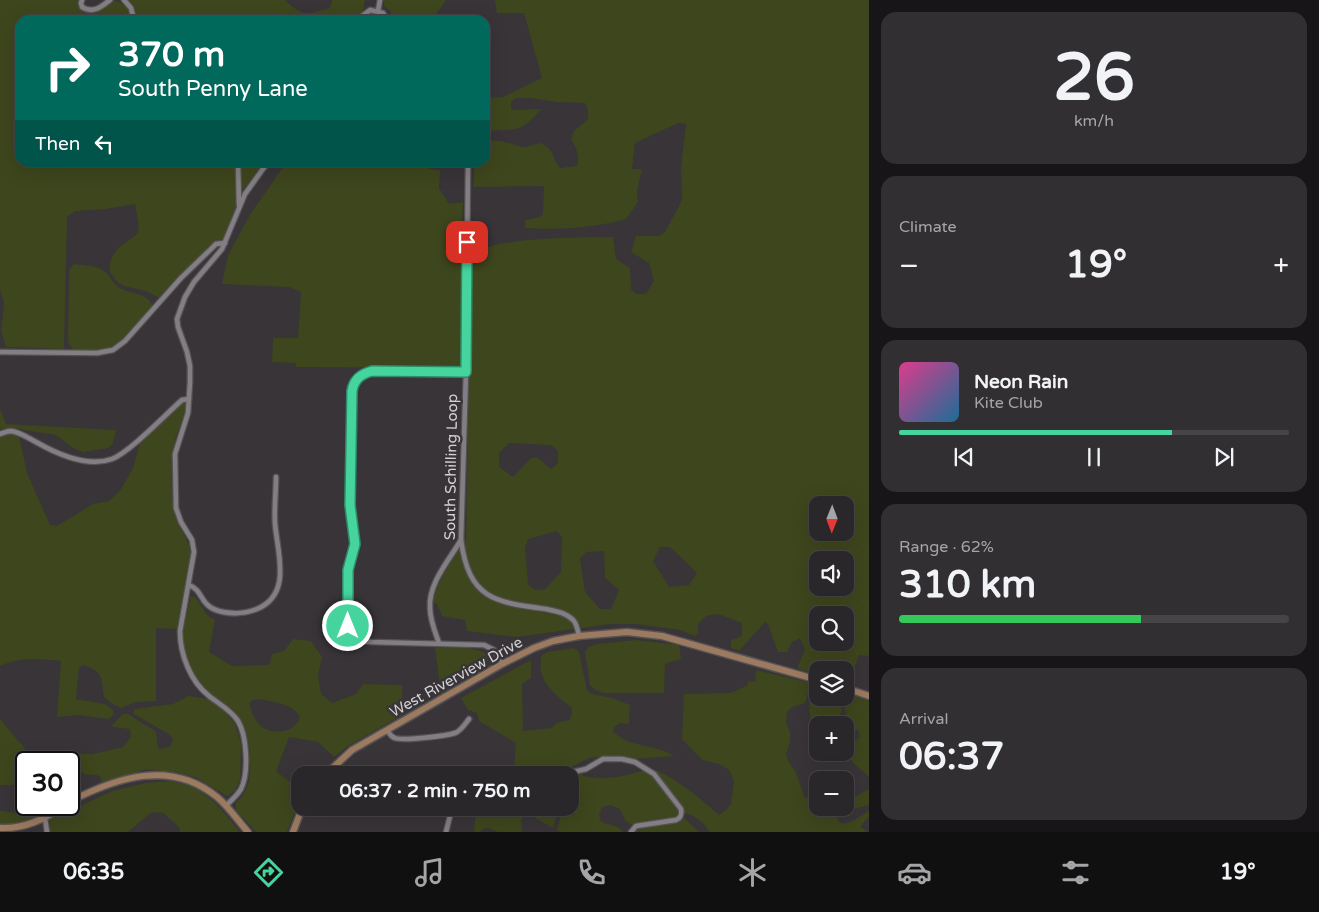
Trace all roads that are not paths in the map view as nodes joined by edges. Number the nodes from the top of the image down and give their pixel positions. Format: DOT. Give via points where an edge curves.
graph roads {
  1 [pos="82,0"];
  2 [pos="110,0"];
  3 [pos="124,0"];
  4 [pos="380,0"];
  5 [pos="378,11"];
  6 [pos="132,15"];
  7 [pos="364,15"];
  8 [pos="384,15"];
  9 [pos="238,167"];
  10 [pos="264,167"];
  11 [pos="468,167"];
  12 [pos="239,207"];
  13 [pos="225,243"];
  14 [pos="0,352"];
  15 [pos="466,372"];
  16 [pos="189,399"];
  17 [pos="0,434"];
  18 [pos="276,476"];
  19 [pos="461,540"];
  20 [pos="189,585"];
  21 [pos="579,636"];
  22 [pos="439,643"];
  23 [pos="502,664"];
  24 [pos="809,677"];
  25 [pos="854,691"];
  26 [pos="869,696"];
  27 [pos="469,719"];
  28 [pos="386,730"];
  29 [pos="335,766"];
  30 [pos="579,771"];
  31 [pos="80,796"];
  32 [pos="226,806"];
  33 [pos="48,816"];
  34 [pos="299,816"];
  35 [pos="450,816"];
  36 [pos="45,818"];
  37 [pos="0,828"];
  38 [pos="47,832"];
  39 [pos="248,832"];
  40 [pos="293,832"];
  41 [pos="446,832"];
  42 [pos="631,832"];
  1 -- 2 [label="street" via="82,7 90,11"];
  3 -- 6 [label="street"];
  4 -- 5 [label="street"];
  5 -- 7 [label="street" via="370,10"];
  5 -- 8 [label="street"];
  9 -- 12 [label="street"];
  10 -- 12 [label="street"];
  11 -- 15 [label="street, South Schilling Loop"];
  12 -- 13 [label="street"];
  13 -- 14 [label="street" via="216,244 114,350 97,353"];
  13 -- 16 [label="street" via="185,296 177,319 190,366"];
  15 -- 19 [label="street, South Schilling Loop"];
  15 -- 22 [label="street" via="372,371 357,379 352,391 350,505 355,544 348,570 348,626 361,641"];
  16 -- 17 [label="street" via="182,400 111,459 79,460 46,448 21,434 11,431"];
  16 -- 20 [label="street" via="175,454 176,508 192,540 194,552"];
  18 -- 20 [label="street" via="275,522 280,581 272,599 255,610 224,612 204,604 198,591"];
  19 -- 21 [label="street, South Schilling Loop" via="466,570 485,593 501,602 566,614 576,623"];
  19 -- 22 [label="street" via="435,583 430,602"];
  20 -- 32 [label="street" via="180,631 185,660 202,690 238,721 244,741 244,779 236,796"];
  21 -- 23 [label="street, West Riverview Drive" via="534,648"];
  21 -- 24 [label="street, West Riverview Drive" via="627,632 662,636"];
  22 -- 23 [label="street" via="484,645 494,650"];
  23 -- 28 [label="street, West Riverview Drive"];
  25 -- 26 [label="street"];
  27 -- 28 [label="street" via="455,733 427,738 398,739"];
  28 -- 29 [label="street, West Riverview Drive" via="352,750"];
  30 -- 42 [label="street" via="603,759 622,759 635,762 654,774 682,814 676,820 636,826"];
  31 -- 32 [label="street" via="120,781 160,774 196,784"];
  32 -- 39 [label="street"];
  33 -- 36 [label="street"];
  34 -- 40 [label="street"];
  35 -- 41 [label="street"];
  36 -- 37 [label="street" via="26,826"];
  36 -- 38 [label="street"];
}
